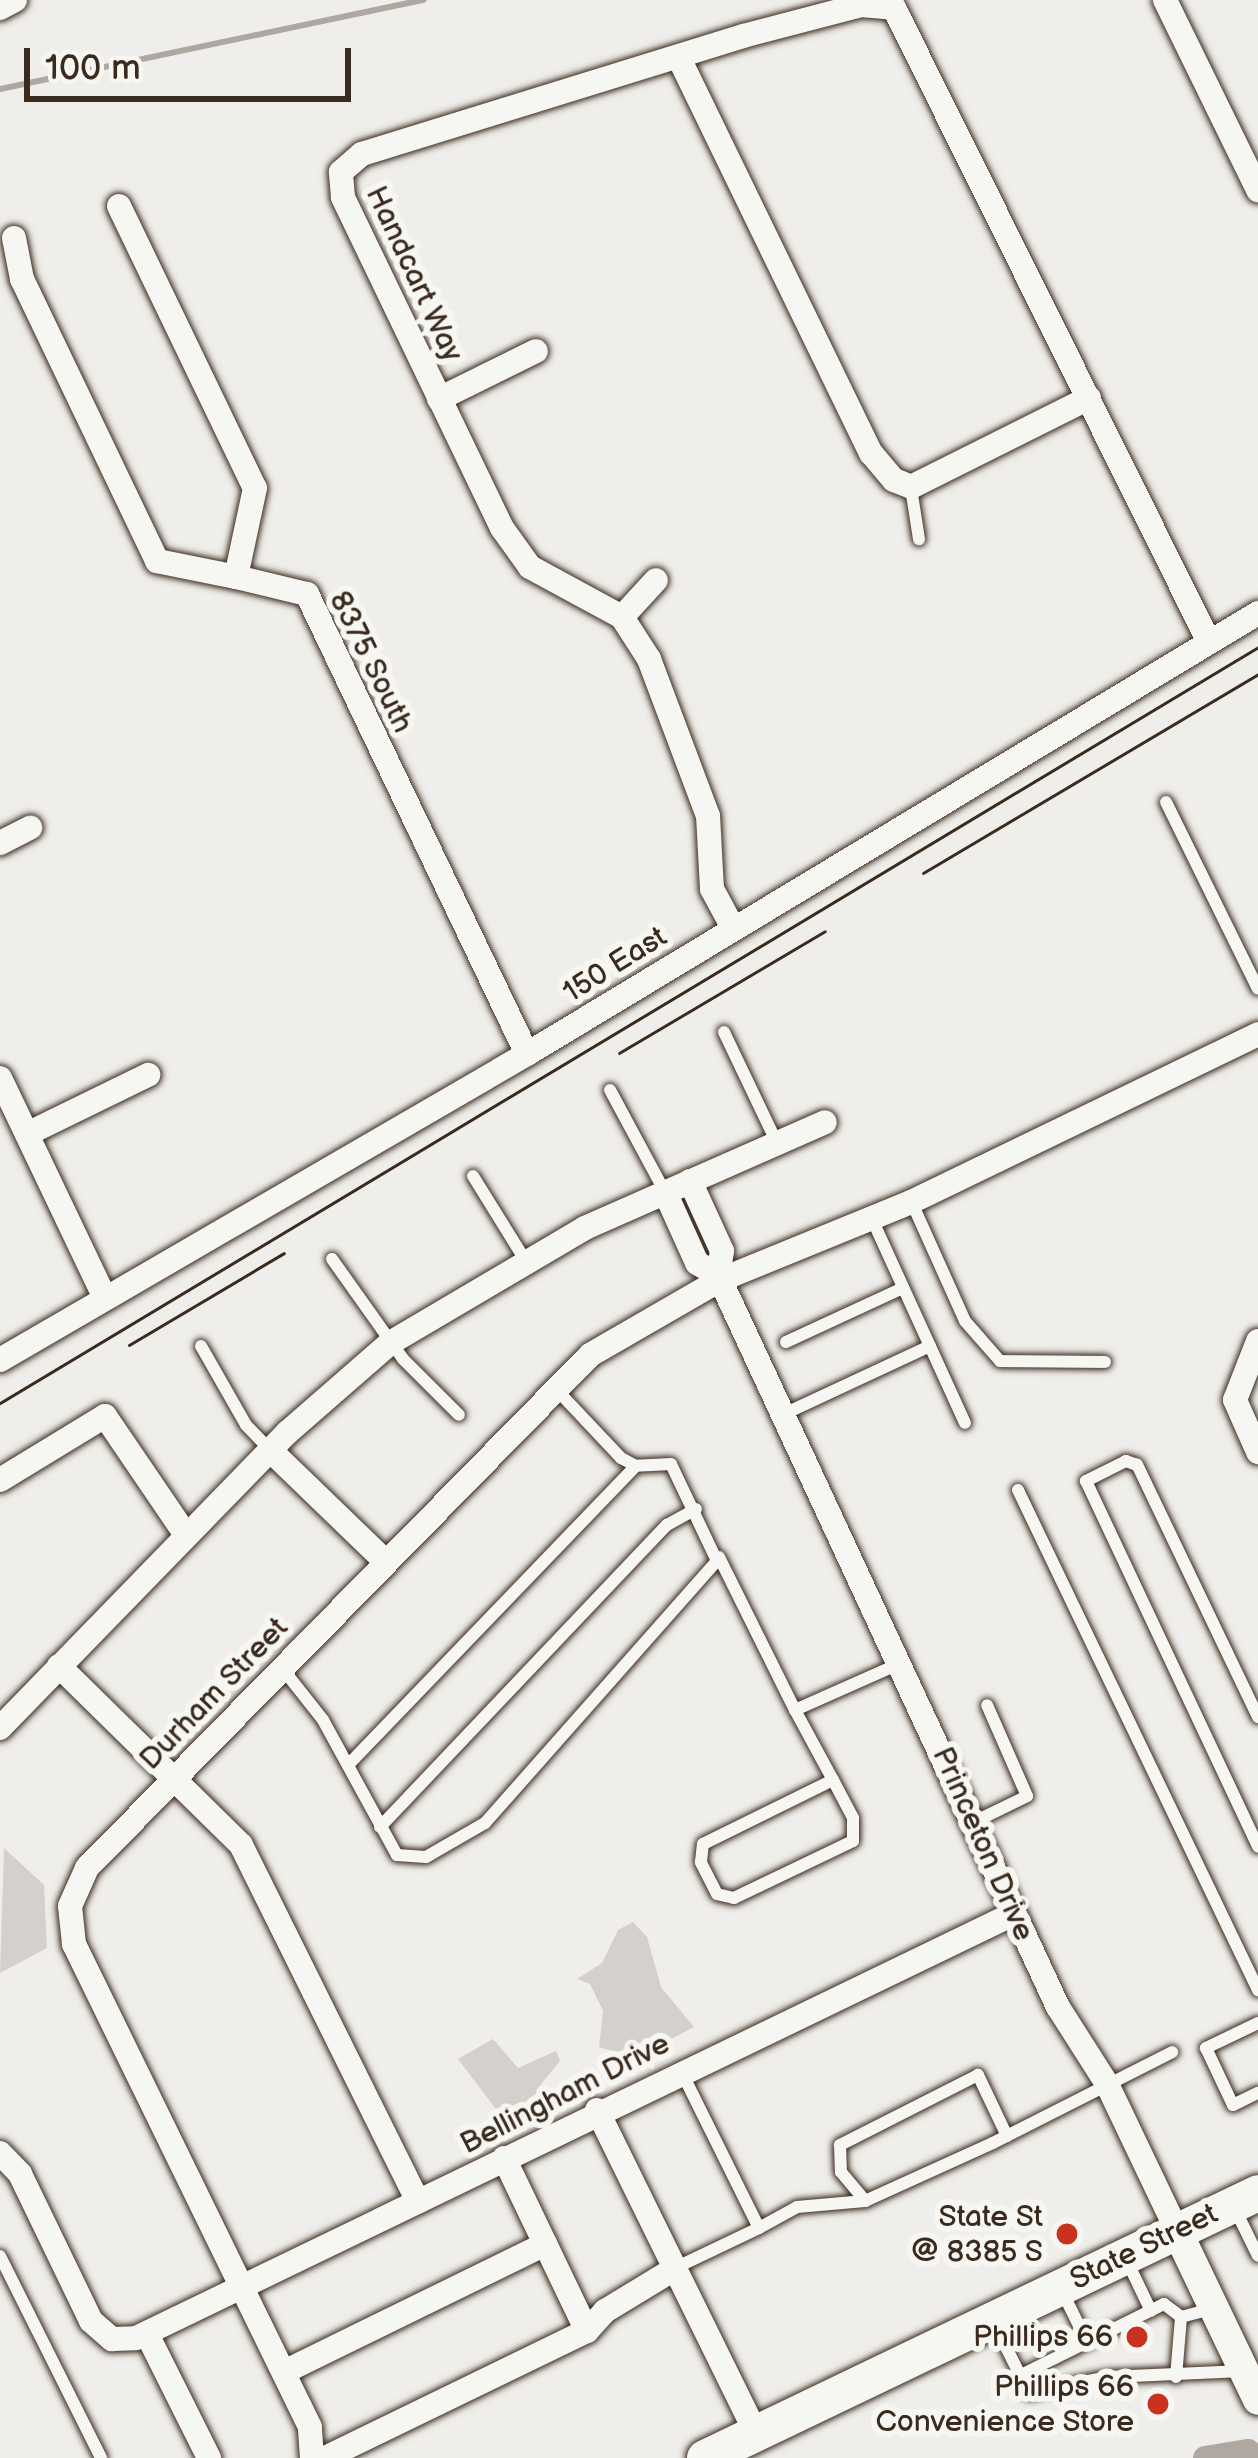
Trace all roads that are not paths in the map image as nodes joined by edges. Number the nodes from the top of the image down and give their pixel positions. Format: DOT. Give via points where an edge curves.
graph roads {
  1 [pos="15,0"];
  2 [pos="1165,0"];
  3 [pos="0,8"];
  4 [pos="680,60"];
  5 [pos="1258,190"];
  6 [pos="119,206"];
  7 [pos="14,238"];
  8 [pos="536,351"];
  9 [pos="1089,398"];
  10 [pos="440,399"];
  11 [pos="911,487"];
  12 [pos="919,539"];
  13 [pos="236,577"];
  14 [pos="656,580"];
  15 [pos="1258,613"];
  16 [pos="622,617"];
  17 [pos="1209,642"];
  18 [pos="1166,802"];
  19 [pos="30,828"];
  20 [pos="0,843"];
  21 [pos="733,928"];
  22 [pos="1258,989"];
  23 [pos="724,1033"];
  24 [pos="1258,1034"];
  25 [pos="527,1054"];
  26 [pos="148,1075"];
  27 [pos="0,1078"];
  28 [pos="610,1090"];
  29 [pos="825,1122"];
  30 [pos="27,1134"];
  31 [pos="777,1143"];
  32 [pos="473,1175"];
  33 [pos="689,1181"];
  34 [pos="665,1192"];
  35 [pos="911,1202"];
  36 [pos="872,1219"];
  37 [pos="332,1259"];
  38 [pos="524,1260"];
  39 [pos="719,1278"];
  40 [pos="904,1288"];
  41 [pos="105,1298"];
  42 [pos="1258,1341"];
  43 [pos="786,1342"];
  44 [pos="390,1343"];
  45 [pos="201,1346"];
  46 [pos="930,1346"];
  47 [pos="0,1360"];
  48 [pos="1105,1362"];
  49 [pos="553,1386"];
  50 [pos="784,1414"];
  51 [pos="459,1415"];
  52 [pos="965,1423"];
  53 [pos="270,1450"];
  54 [pos="1258,1452"];
  55 [pos="636,1466"];
  56 [pos="0,1480"];
  57 [pos="1018,1490"];
  58 [pos="696,1509"];
  59 [pos="186,1535"];
  60 [pos="716,1551"];
  61 [pos="385,1560"];
  62 [pos="900,1664"];
  63 [pos="59,1666"];
  64 [pos="281,1667"];
  65 [pos="987,1705"];
  66 [pos="795,1711"];
  67 [pos="1258,1717"];
  68 [pos="0,1728"];
  69 [pos="348,1765"];
  70 [pos="176,1778"];
  71 [pos="833,1780"];
  72 [pos="974,1822"];
  73 [pos="380,1827"];
  74 [pos="1258,1847"];
  75 [pos="1013,1914"];
  76 [pos="1258,1990"];
  77 [pos="1258,2023"];
  78 [pos="1172,2052"];
  79 [pos="680,2069"];
  80 [pos="1107,2084"];
  81 [pos="1258,2093"];
  82 [pos="597,2110"];
  83 [pos="1007,2136"];
  84 [pos="0,2153"];
  85 [pos="504,2158"];
  86 [pos="1245,2199"];
  87 [pos="418,2201"];
  88 [pos="865,2201"];
  89 [pos="759,2228"];
  90 [pos="1177,2231"];
  91 [pos="544,2244"];
  92 [pos="0,2256"];
  93 [pos="1124,2256"];
  94 [pos="1258,2256"];
  95 [pos="674,2269"];
  96 [pos="1060,2287"];
  97 [pos="243,2289"];
  98 [pos="1215,2308"];
  99 [pos="1151,2311"];
  100 [pos="1181,2318"];
  101 [pos="992,2320"];
  102 [pos="586,2331"];
  103 [pos="148,2334"];
  104 [pos="1087,2342"];
  105 [pos="1244,2371"];
  106 [pos="284,2372"];
  107 [pos="1019,2376"];
  108 [pos="1176,2377"];
  109 [pos="1258,2400"];
  110 [pos="756,2434"];
  111 [pos="101,2458"];
  112 [pos="209,2458"];
  113 [pos="312,2458"];
  114 [pos="325,2458"];
  115 [pos="705,2458"];
  1 -- 3 [label="street"];
  2 -- 5 [label="street"];
  4 -- 9 [label="street, Handcart Way" via="861,5 894,8"];
  4 -- 10 [label="street, Handcart Way" via="374,149 340,172 348,210"];
  4 -- 11 [label="street" via="871,453"];
  6 -- 13 [label="street" via="255,488"];
  7 -- 13 [label="street" via="22,279 157,561"];
  8 -- 10 [label="street"];
  9 -- 11 [label="street"];
  9 -- 17 [label="street"];
  10 -- 16 [label="street, Handcart Way" via="514,549 552,581"];
  11 -- 12 [label="lane"];
  13 -- 25 [label="street, 8375 South" via="307,594"];
  14 -- 16 [label="street"];
  15 -- 17 [label="street, 150 East"];
  16 -- 21 [label="street" via="650,659 708,815 712,890"];
  17 -- 21 [label="street, 150 East"];
  18 -- 22 [label="lane"];
  19 -- 20 [label="street"];
  21 -- 25 [label="street, 150 East"];
  23 -- 31 [label="lane"];
  24 -- 35 [label="street, Durham Street"];
  25 -- 41 [label="street, 150 East"];
  26 -- 30 [label="street"];
  27 -- 30 [label="street"];
  28 -- 34 [label="lane"];
  29 -- 31 [label="street"];
  30 -- 41 [label="street"];
  31 -- 33 [label="street"];
  32 -- 38 [label="lane"];
  33 -- 34 [label="street"];
  33 -- 39 [label="street" via="722,1251"];
  34 -- 38 [label="street"];
  34 -- 39 [label="street" via="697,1263"];
  35 -- 36 [label="street, Durham Street"];
  35 -- 48 [label="lane" via="965,1321 1000,1361"];
  36 -- 39 [label="street, Durham Street"];
  36 -- 40 [label="lane"];
  37 -- 44 [label="lane"];
  38 -- 44 [label="street"];
  39 -- 49 [label="street, Durham Street" via="629,1328"];
  39 -- 50 [label="street, Princeton Drive"];
  40 -- 43 [label="lane"];
  40 -- 46 [label="lane"];
  41 -- 47 [label="street, 150 East"];
  42 -- 54 [label="street" via="1235,1400"];
  44 -- 51 [label="lane"];
  44 -- 53 [label="street"];
  45 -- 53 [label="lane" via="246,1425"];
  46 -- 50 [label="lane"];
  46 -- 52 [label="lane"];
  49 -- 55 [label="lane"];
  49 -- 61 [label="street, Durham Street"];
  50 -- 62 [label="street, Princeton Drive"];
  53 -- 59 [label="street"];
  53 -- 61 [label="street"];
  55 -- 58 [label="lane" via="671,1464"];
  55 -- 69 [label="lane"];
  56 -- 59 [label="street" via="105,1416"];
  57 -- 76 [label="lane"];
  58 -- 60 [label="lane"];
  58 -- 73 [label="lane" via="667,1525"];
  59 -- 63 [label="street"];
  60 -- 66 [label="lane"];
  60 -- 73 [label="lane" via="709,1579 485,1823 414,1861 398,1855"];
  61 -- 64 [label="street, Durham Street"];
  62 -- 66 [label="lane"];
  62 -- 72 [label="street, Princeton Drive"];
  63 -- 68 [label="street"];
  63 -- 70 [label="street"];
  64 -- 69 [label="lane"];
  64 -- 70 [label="street, Durham Street"];
  65 -- 72 [label="lane" via="1028,1796"];
  66 -- 71 [label="lane"];
  67 -- 74 [label="lane" via="1137,1465 1126,1461 1086,1481"];
  69 -- 73 [label="lane"];
  70 -- 87 [label="street" via="254,1866"];
  70 -- 97 [label="street, Durham Street" via="87,1868 70,1925"];
  71 -- 71 [label="lane" via="853,1818 853,1841 734,1898 717,1894 701,1862 704,1844"];
  72 -- 75 [label="street, Princeton Drive"];
  75 -- 79 [label="street, Bellingham Drive"];
  75 -- 80 [label="street, Princeton Drive"];
  77 -- 81 [label="lane" via="1206,2048 1233,2105"];
  78 -- 80 [label="lane"];
  79 -- 82 [label="street, Bellingham Drive"];
  79 -- 89 [label="lane"];
  80 -- 83 [label="lane"];
  80 -- 90 [label="street, Princeton Drive"];
  82 -- 85 [label="street, Bellingham Drive"];
  82 -- 95 [label="street"];
  83 -- 88 [label="lane"];
  83 -- 88 [label="lane" via="978,2075 840,2145 841,2172"];
  84 -- 103 [label="street" via="20,2174 100,2334"];
  85 -- 87 [label="street, Bellingham Drive"];
  85 -- 91 [label="street"];
  86 -- 90 [label="main road, State Street"];
  86 -- 94 [label="lane"];
  87 -- 97 [label="street, Bellingham Drive"];
  88 -- 89 [label="lane" via="797,2207"];
  89 -- 95 [label="lane"];
  90 -- 93 [label="main road, State Street"];
  90 -- 98 [label="street, Princeton Drive"];
  91 -- 102 [label="street"];
  91 -- 106 [label="street"];
  92 -- 111 [label="lane"];
  93 -- 96 [label="main road, State Street"];
  93 -- 99 [label="lane"];
  95 -- 102 [label="street"];
  95 -- 110 [label="street"];
  96 -- 101 [label="main road, State Street"];
  96 -- 104 [label="lane"];
  97 -- 103 [label="street, Bellingham Drive"];
  97 -- 106 [label="street, Durham Street"];
  98 -- 100 [label="lane"];
  98 -- 105 [label="street, Princeton Drive"];
  99 -- 100 [label="lane" via="1164,2304"];
  99 -- 104 [label="lane"];
  100 -- 108 [label="lane"];
  101 -- 107 [label="lane"];
  101 -- 110 [label="main road, State Street"];
  102 -- 114 [label="street"];
  103 -- 112 [label="street"];
  104 -- 107 [label="lane"];
  105 -- 108 [label="lane"];
  105 -- 109 [label="street, Princeton Drive"];
  106 -- 113 [label="street, Durham Street" via="310,2427"];
  107 -- 108 [label="lane" via="1029,2393 1108,2378"];
  110 -- 115 [label="main road, State Street"];
}
